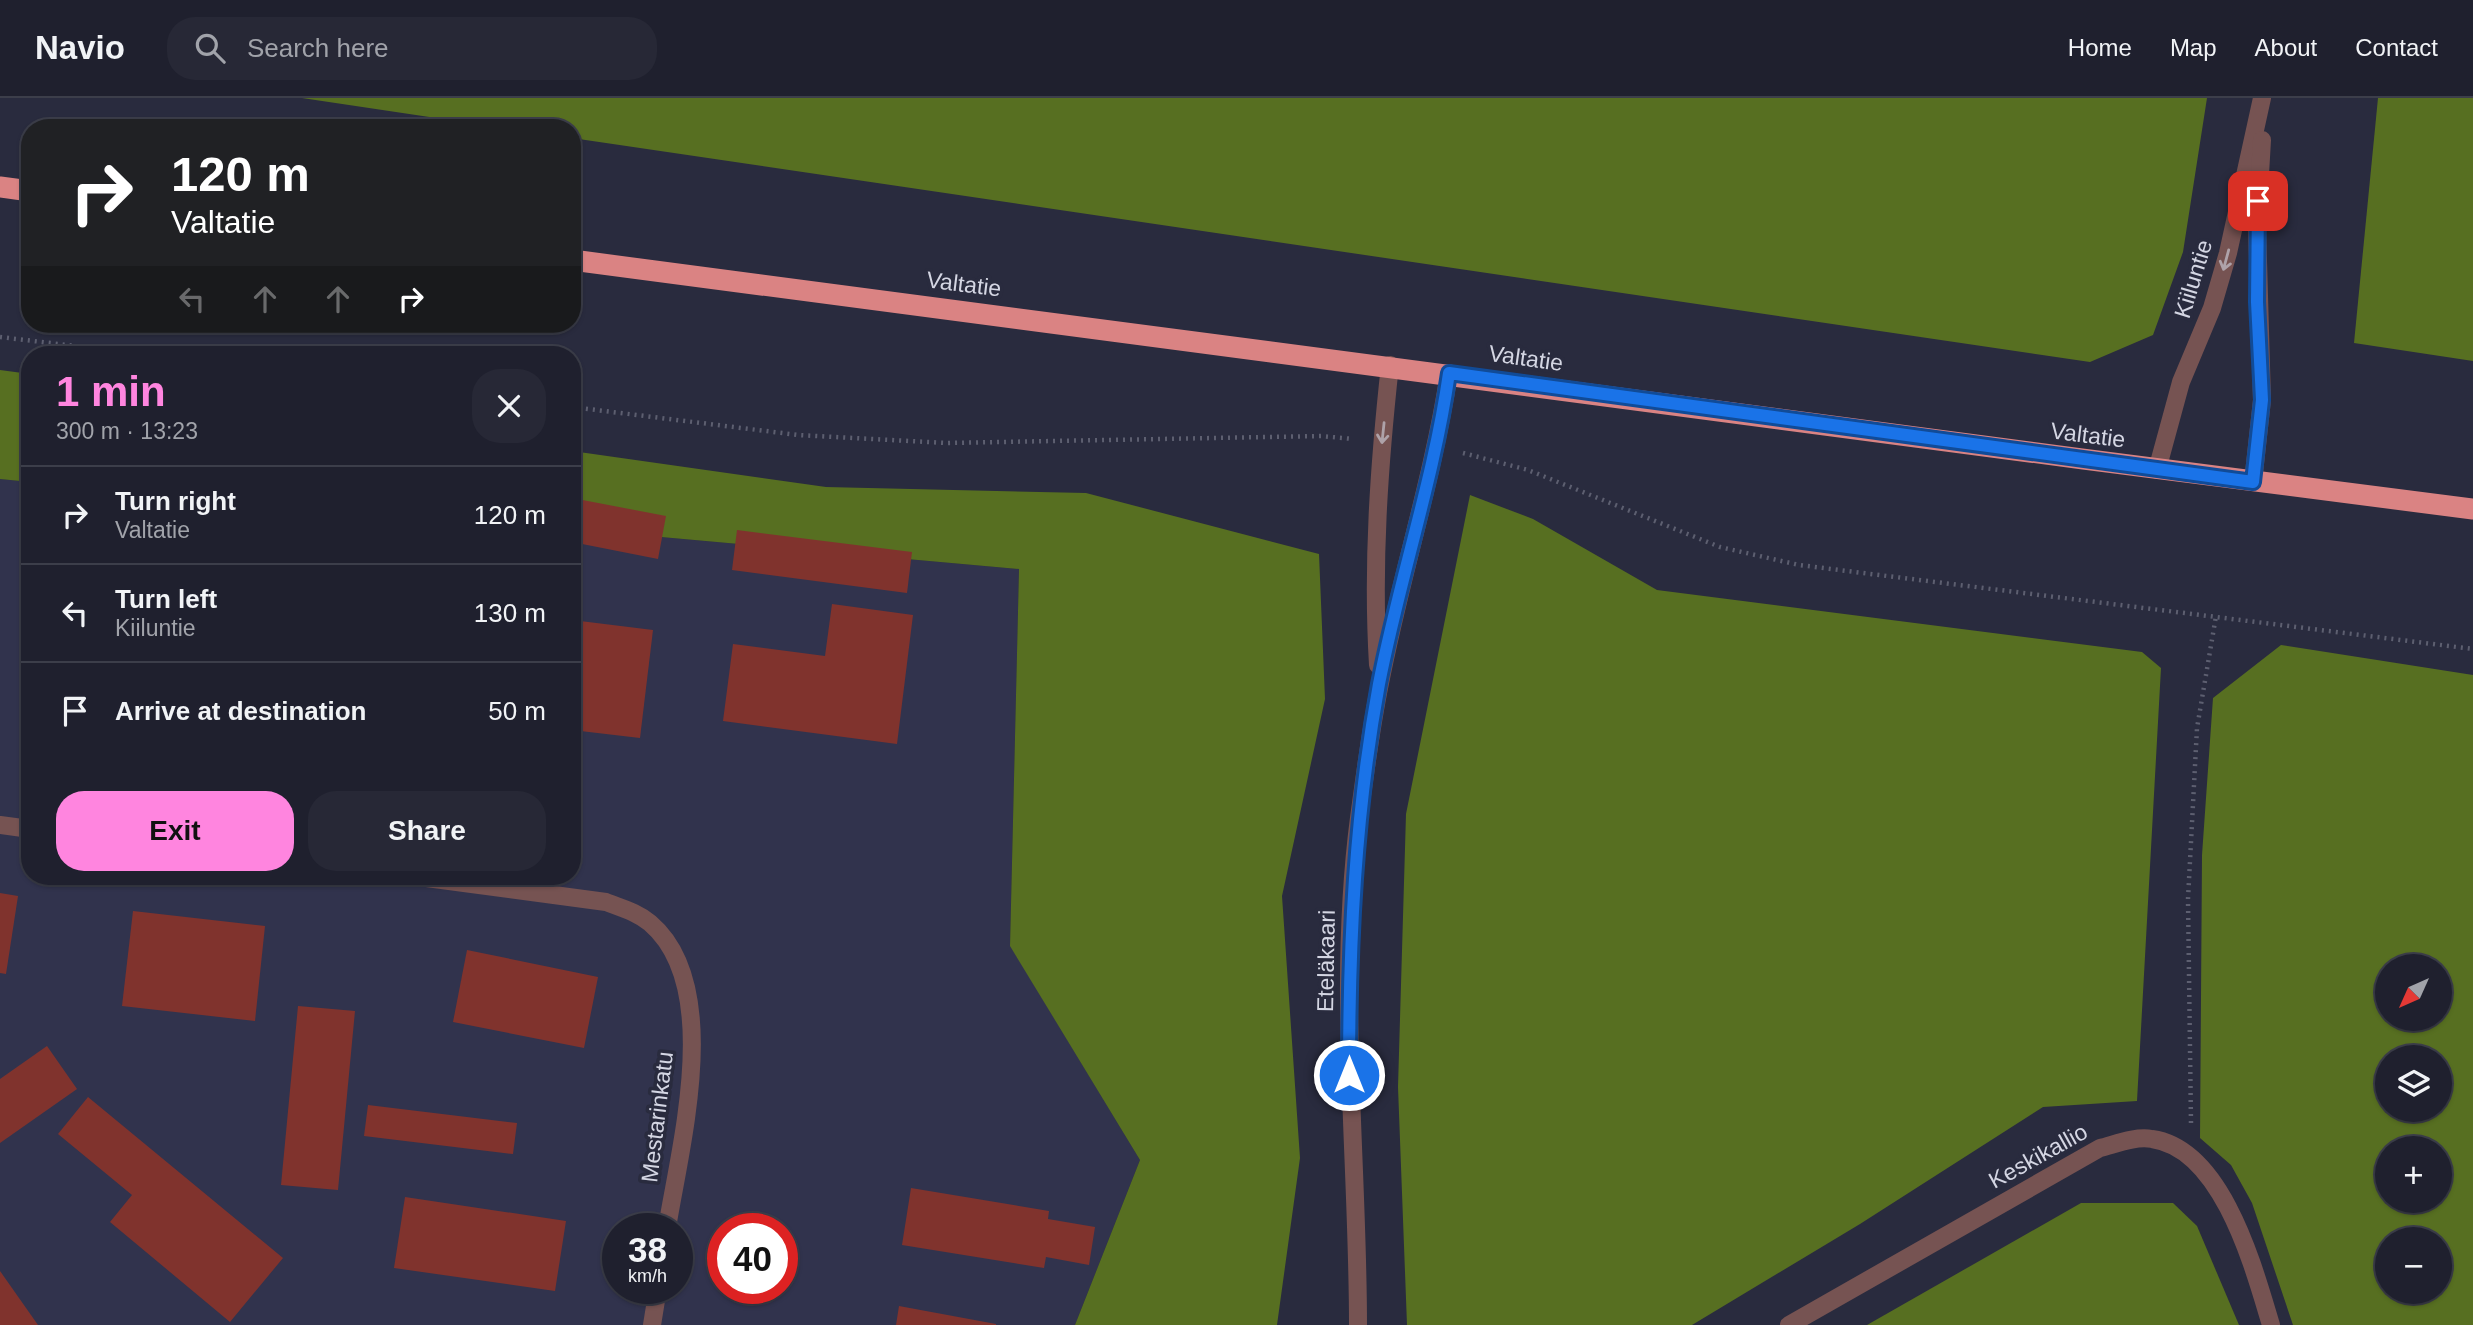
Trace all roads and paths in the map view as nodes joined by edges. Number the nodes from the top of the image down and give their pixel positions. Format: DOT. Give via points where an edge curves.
graph roads {
  1 [pos="2263,98"];
  2 [pos="0,187"];
  3 [pos="21,190"];
  4 [pos="581,261"];
  5 [pos="0,337"];
  6 [pos="76,346"];
  7 [pos="1390,365"];
  8 [pos="1449,373"];
  9 [pos="581,408"];
  10 [pos="1382,441"];
  11 [pos="1436,449"];
  12 [pos="2157,470"];
  13 [pos="2253,482"];
  14 [pos="2473,509"];
  15 [pos="2216,616"];
  16 [pos="2473,649"];
  17 [pos="1380,683"];
  18 [pos="0,825"];
  19 [pos="21,828"];
  20 [pos="479,885"];
  21 [pos="2191,1159"];
  22 [pos="669,1213"];
  23 [pos="655,1304"];
  24 [pos="652,1325"];
  25 [pos="1358,1325"];
  26 [pos="1789,1325"];
  27 [pos="2271,1325"];
  1 -- 12 [label="street, Kiiluntie, one-way" via="2228,253 2212,308 2181,382"];
  1 -- 13 [label="street, Kiiluntie" via="2257,226 2262,400"];
  2 -- 3 [label="highway"];
  4 -- 7 [label="highway, Valtatie"];
  5 -- 6 [label="path"];
  7 -- 8 [label="highway, Valtatie"];
  7 -- 10 [label="street, Eteläkaari, one-way"];
  8 -- 11 [label="street, Eteläkaari"];
  8 -- 12 [label="highway, Valtatie"];
  9 -- 10 [label="path" via="798,435 946,443 1321,436"];
  10 -- 17 [label="street, Eteläkaari" via="1376,589"];
  11 -- 15 [label="path" via="1528,470 1720,547 1786,562"];
  11 -- 17 [label="street, Eteläkaari"];
  12 -- 13 [label="highway, Valtatie"];
  13 -- 14 [label="highway, Valtatie"];
  15 -- 16 [label="path"];
  15 -- 21 [label="path" via="2197,728 2188,899"];
  17 -- 25 [label="street, Eteläkaari" via="1359,820 1349,983"];
  18 -- 19 [label="street"];
  20 -- 22 [label="street, Mestarinkatu" via="606,902 635,913 666,941 686,986 691,1065"];
  21 -- 26 [label="street, Keskikallio" via="2153,1139 2100,1148"];
  21 -- 27 [label="street, Keskikallio" via="2236,1219"];
  23 -- 24 [label="street"];
}
